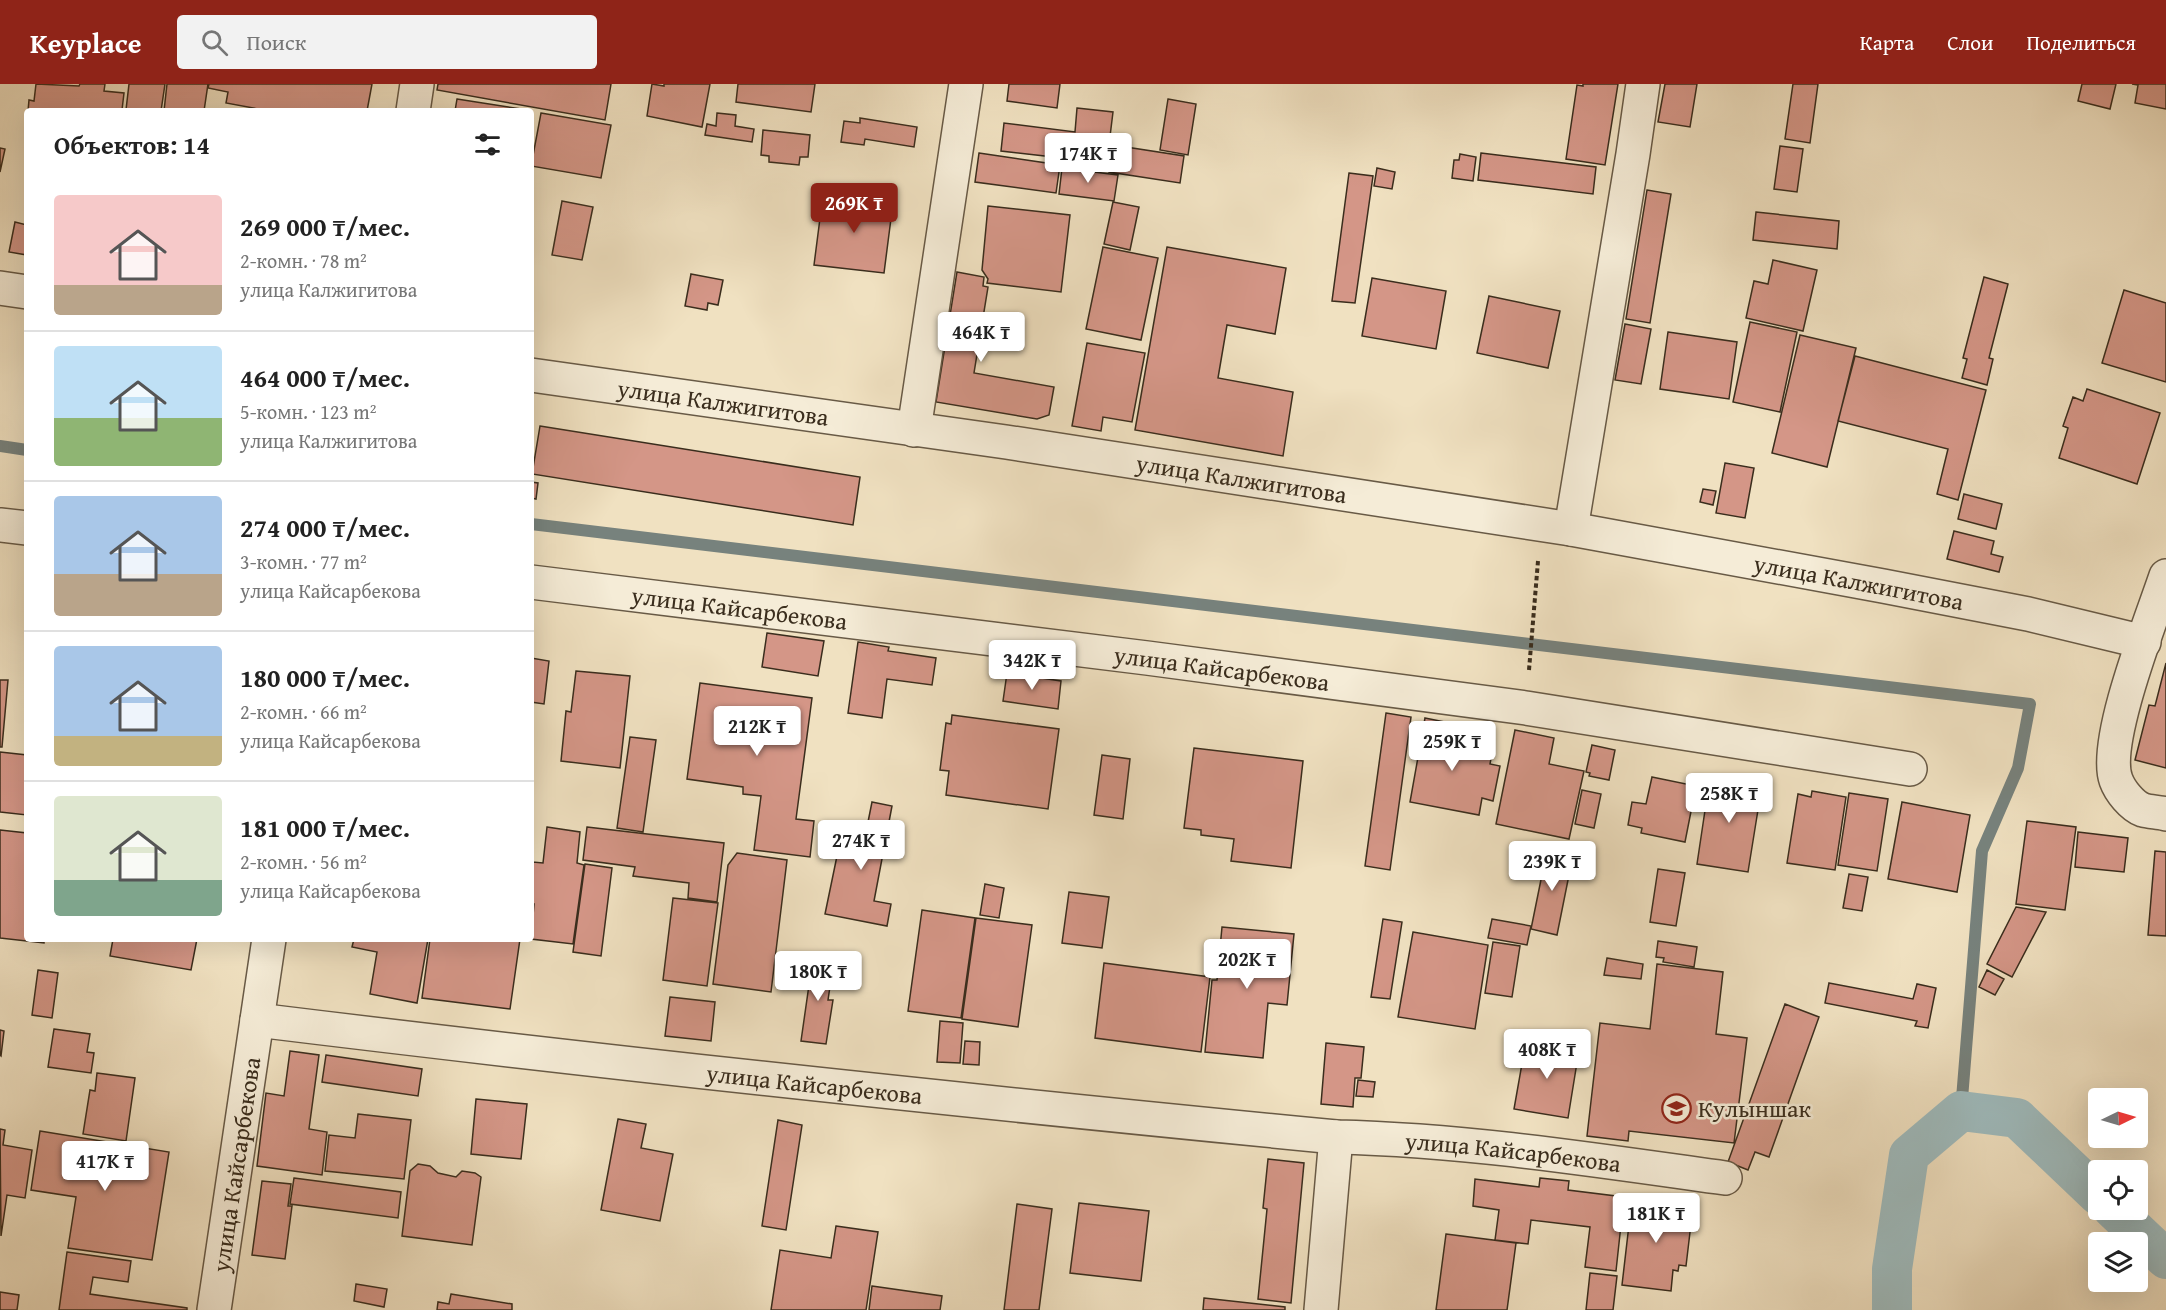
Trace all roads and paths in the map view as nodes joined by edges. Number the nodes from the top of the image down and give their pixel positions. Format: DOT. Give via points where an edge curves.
graph roads {
  1 [pos="417,84"];
  2 [pos="966,84"];
  3 [pos="1642,84"];
  4 [pos="413,108"];
  5 [pos="0,288"];
  6 [pos="24,292"];
  7 [pos="534,375"];
  8 [pos="914,430"];
  9 [pos="0,525"];
  10 [pos="1556,527"];
  11 [pos="24,528"];
  12 [pos="2166,576"];
  13 [pos="534,582"];
  14 [pos="2144,642"];
  15 [pos="1530,662"];
  16 [pos="1910,769"];
  17 [pos="2166,814"];
  18 [pos="269,942"];
  19 [pos="257,1020"];
  20 [pos="1336,1137"];
  21 [pos="1725,1178"];
  22 [pos="214,1310"];
  23 [pos="1321,1310"];
  1 -- 4 [label="street"];
  2 -- 8 [label="street"];
  3 -- 10 [label="street" via="1633,154"];
  5 -- 6 [label="street"];
  7 -- 8 [label="street, улица Калжигитова"];
  8 -- 10 [label="street, улица Калжигитова"];
  9 -- 11 [label="street"];
  10 -- 14 [label="street, улица Калжигитова" via="1916,592"];
  10 -- 15 [label="path" via="1535,605"];
  12 -- 14 [label="street"];
  13 -- 16 [label="street, улица Кайсарбекова" via="1514,706"];
  14 -- 17 [label="street" via="2127,691 2112,762 2125,796 2142,810"];
  18 -- 19 [label="street, улица Кайсарбекова"];
  19 -- 20 [label="street, улица Кайсарбекова" via="828,1087"];
  19 -- 22 [label="street, улица Кайсарбекова"];
  20 -- 21 [label="street, улица Кайсарбекова" via="1549,1154"];
  20 -- 23 [label="street"];
}
